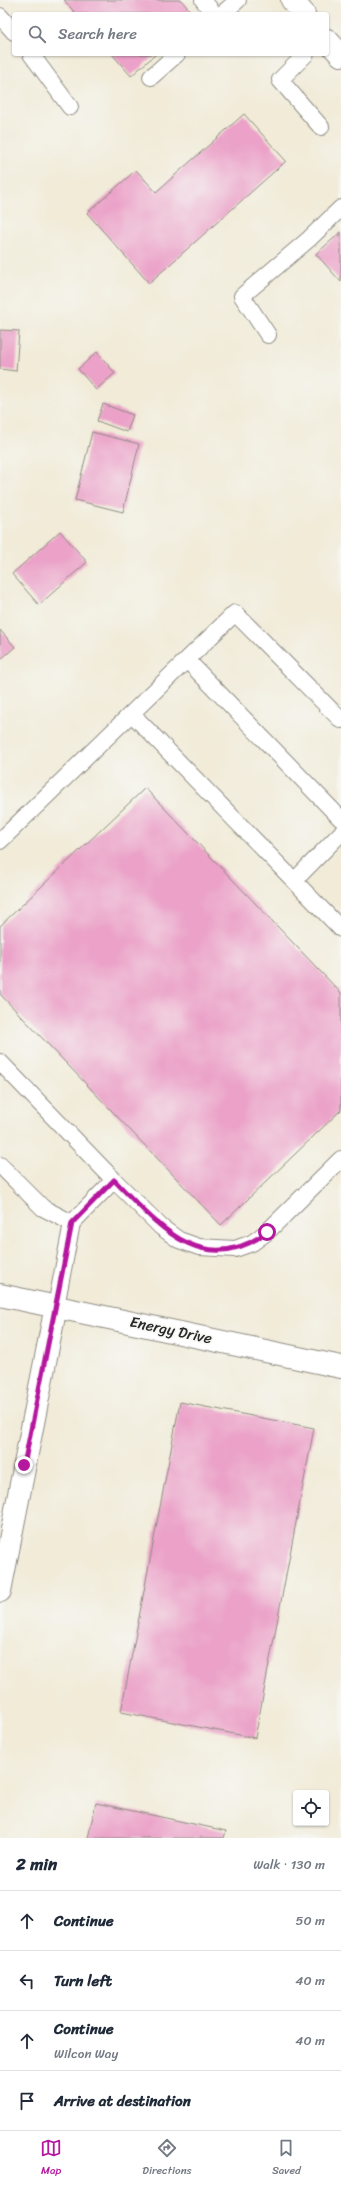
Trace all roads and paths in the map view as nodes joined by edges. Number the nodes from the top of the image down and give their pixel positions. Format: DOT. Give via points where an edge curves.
graph roads {
  1 [pos="203,0"];
  2 [pos="238,0"];
  3 [pos="292,0"];
  4 [pos="212,12"];
  5 [pos="224,12"];
  6 [pos="302,12"];
  7 [pos="0,16"];
  8 [pos="12,30"];
  9 [pos="329,42"];
  10 [pos="341,55"];
  11 [pos="32,56"];
  12 [pos="175,56"];
  13 [pos="304,56"];
  14 [pos="151,77"];
  15 [pos="70,107"];
  16 [pos="321,127"];
  17 [pos="341,208"];
  18 [pos="268,335"];
  19 [pos="187,660"];
  20 [pos="132,714"];
  21 [pos="341,720"];
  22 [pos="341,819"];
  23 [pos="341,833"];
  24 [pos="0,841"];
  25 [pos="294,881"];
  26 [pos="341,929"];
  27 [pos="0,1062"];
  28 [pos="341,1159"];
  29 [pos="0,1165"];
  30 [pos="114,1180"];
  31 [pos="72,1223"];
  32 [pos="0,1295"];
  33 [pos="56,1306"];
  34 [pos="341,1366"];
  35 [pos="0,1591"];
  1 -- 4 [label="lane"];
  2 -- 5 [label="lane"];
  3 -- 6 [label="street"];
  7 -- 8 [label="lane"];
  9 -- 10 [label="street"];
  11 -- 15 [label="lane"];
  12 -- 14 [label="lane"];
  13 -- 16 [label="lane" via="280,80"];
  17 -- 18 [label="lane" via="242,296"];
  19 -- 20 [label="lane"];
  19 -- 21 [label="lane" via="235,613"];
  19 -- 22 [label="lane"];
  20 -- 24 [label="lane"];
  20 -- 25 [label="lane"];
  23 -- 25 [label="lane"];
  25 -- 26 [label="lane"];
  27 -- 30 [label="lane"];
  28 -- 30 [label="lane" via="267,1232 252,1243 235,1249 199,1247 179,1240 161,1227"];
  29 -- 31 [label="lane" via="43,1208"];
  30 -- 31 [label="lane"];
  31 -- 33 [label="lane"];
  32 -- 33 [label="street, Energy Drive"];
  33 -- 34 [label="street, Energy Drive"];
  33 -- 35 [label="street"];
}
